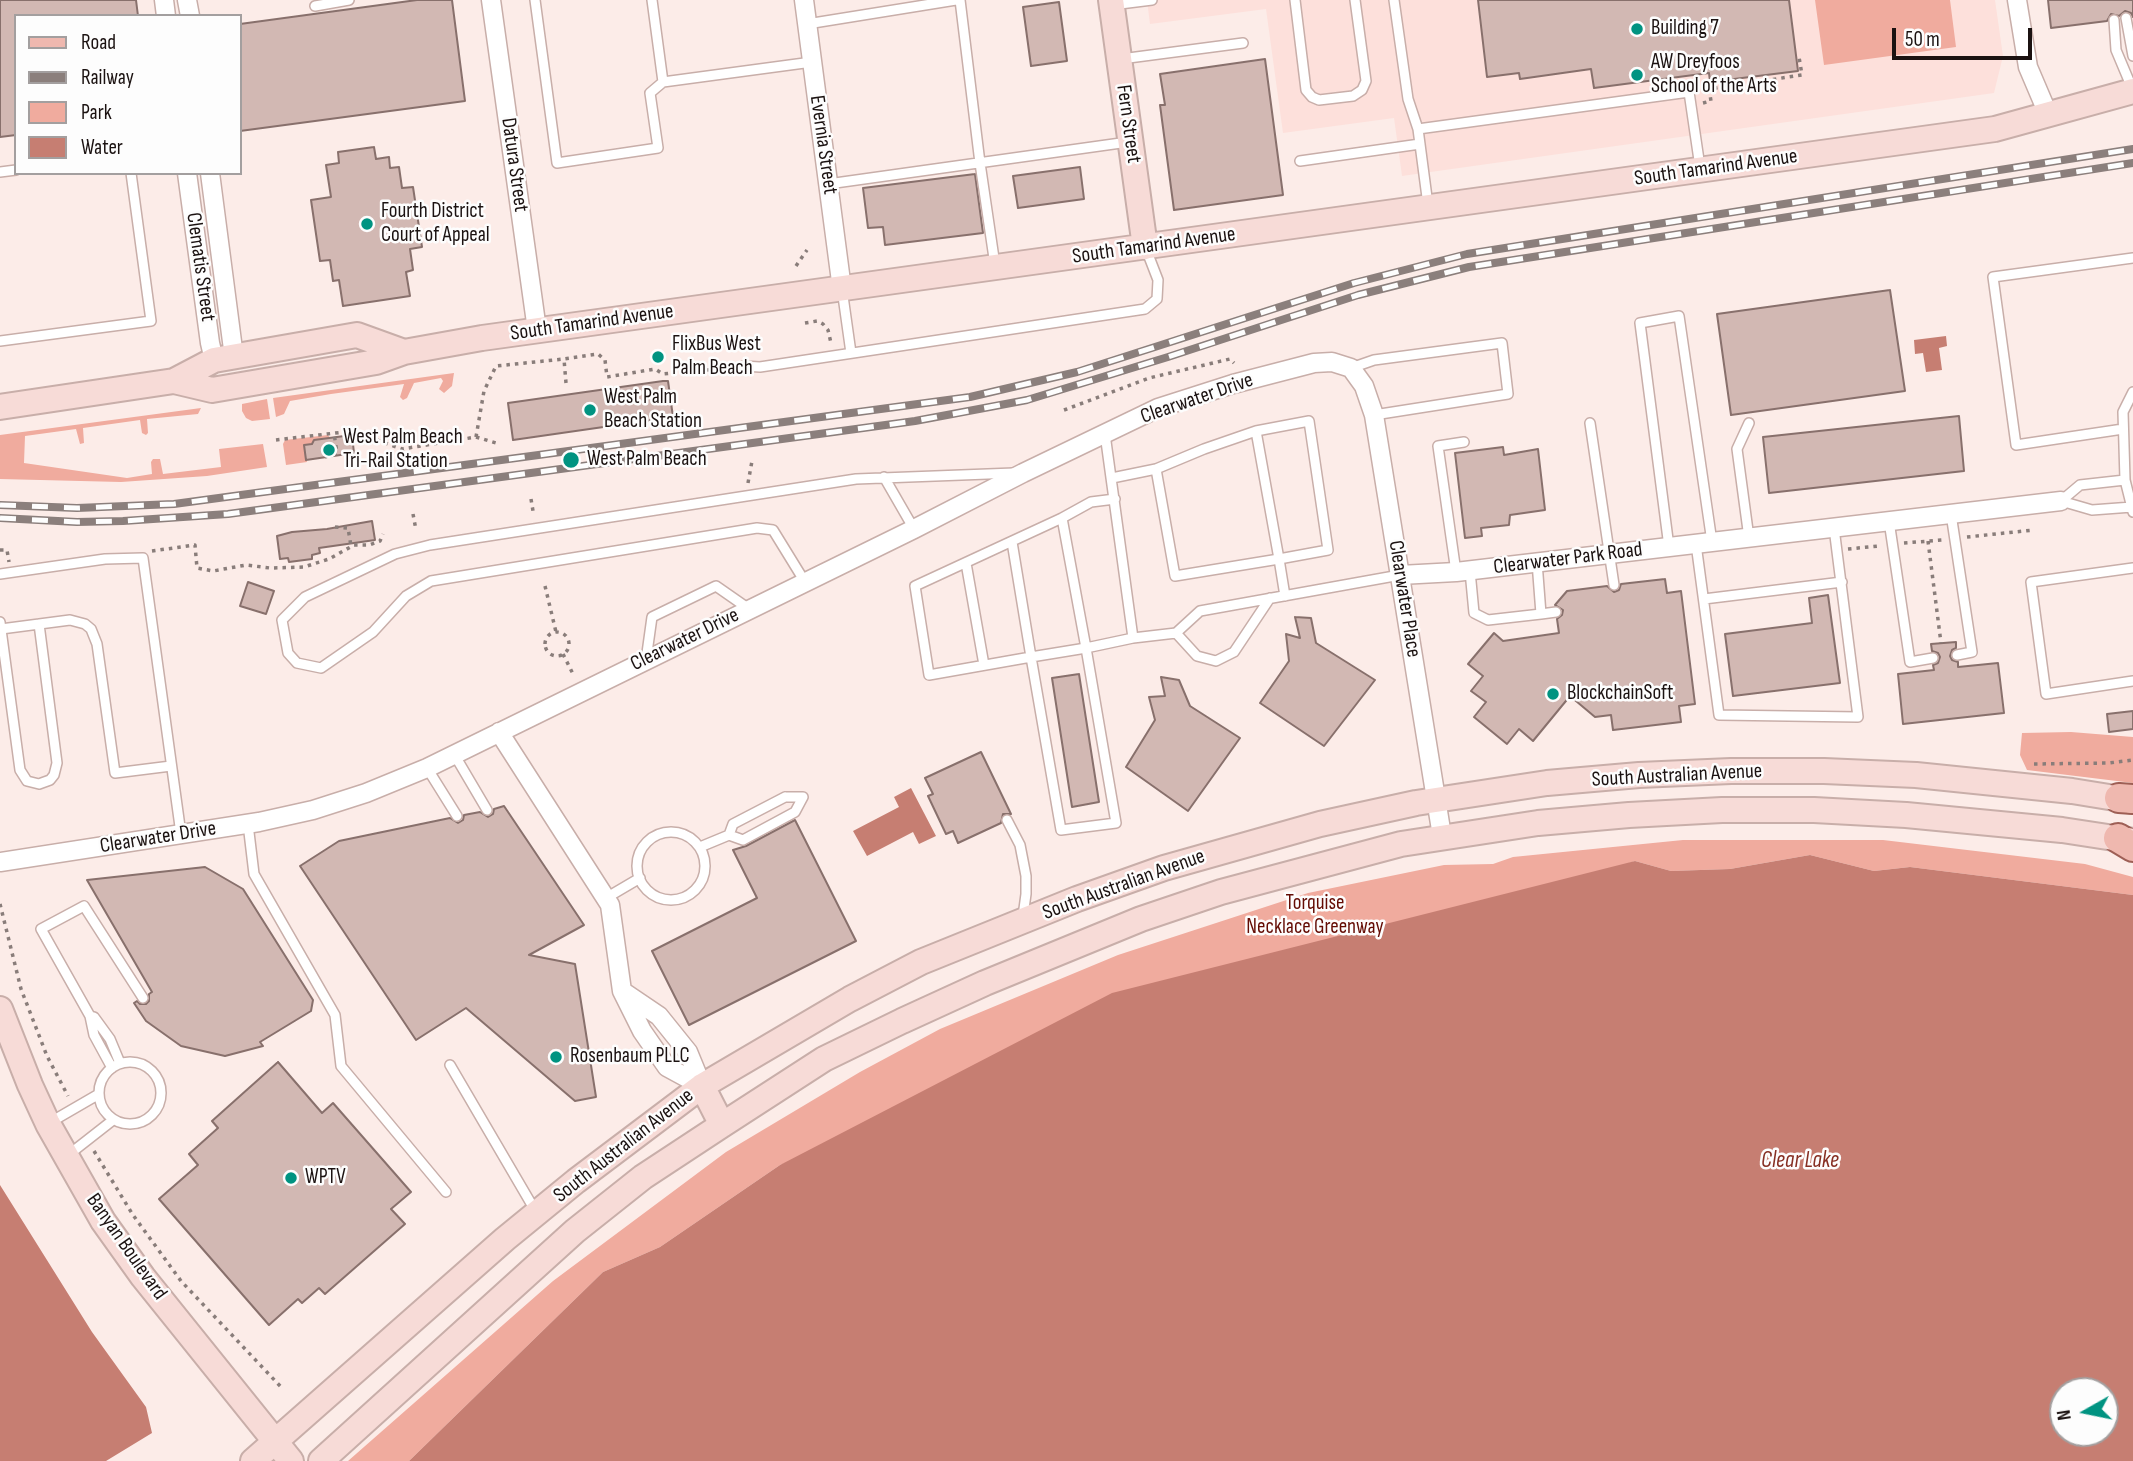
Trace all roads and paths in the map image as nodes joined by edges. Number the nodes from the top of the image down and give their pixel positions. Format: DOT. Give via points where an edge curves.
graph roads {
  1 [pos="349,0"];
  2 [pos="491,0"];
  3 [pos="535,0"];
  4 [pos="652,0"];
  5 [pos="804,0"];
  6 [pos="958,0"];
  7 [pos="1152,0"];
  8 [pos="1295,0"];
  9 [pos="1355,0"];
  10 [pos="1394,0"];
  11 [pos="2017,0"];
  12 [pos="1112,3"];
  13 [pos="316,6"];
  14 [pos="2126,18"];
  15 [pos="2114,20"];
  16 [pos="807,24"];
  17 [pos="1243,43"];
  18 [pos="2133,56"];
  19 [pos="1796,57"];
  20 [pos="1119,59"];
  21 [pos="812,62"];
  22 [pos="663,82"];
  23 [pos="2133,90"];
  24 [pos="1690,105"];
  25 [pos="2048,114"];
  26 [pos="1418,129"];
  27 [pos="1130,142"];
  28 [pos="1420,144"];
  29 [pos="1300,161"];
  30 [pos="980,163"];
  31 [pos="1701,170"];
  32 [pos="131,175"];
  33 [pos="187,175"];
  34 [pos="210,175"];
  35 [pos="828,184"];
  36 [pos="1429,207"];
  37 [pos="1145,247"];
  38 [pos="807,250"];
  39 [pos="2133,258"];
  40 [pos="796,265"];
  41 [pos="996,268"];
  42 [pos="842,289"];
  43 [pos="805,323"];
  44 [pos="537,330"];
  45 [pos="0,341"];
  46 [pos="293,346"];
  47 [pos="404,352"];
  48 [pos="851,353"];
  49 [pos="833,356"];
  50 [pos="224,358"];
  51 [pos="564,359"];
  52 [pos="1234,363"];
  53 [pos="743,366"];
  54 [pos="1351,368"];
  55 [pos="174,381"];
  56 [pos="566,383"];
  57 [pos="231,386"];
  58 [pos="2133,392"];
  59 [pos="0,407"];
  60 [pos="1064,410"];
  61 [pos="1374,415"];
  62 [pos="1590,423"];
  63 [pos="1749,424"];
  64 [pos="2123,429"];
  65 [pos="1256,431"];
  66 [pos="334,433"];
  67 [pos="1105,434"];
  68 [pos="476,437"];
  69 [pos="276,440"];
  70 [pos="1464,442"];
  71 [pos="496,443"];
  72 [pos="402,449"];
  73 [pos="404,456"];
  74 [pos="325,457"];
  75 [pos="752,461"];
  76 [pos="1156,470"];
  77 [pos="1023,473"];
  78 [pos="884,477"];
  79 [pos="1112,478"];
  80 [pos="2125,480"];
  81 [pos="749,485"];
  82 [pos="531,499"];
  83 [pos="1115,499"];
  84 [pos="2061,501"];
  85 [pos="2132,506"];
  86 [pos="533,511"];
  87 [pos="2133,512"];
  88 [pos="413,514"];
  89 [pos="1951,514"];
  90 [pos="1062,519"];
  91 [pos="1889,521"];
  92 [pos="334,527"];
  93 [pos="1834,527"];
  94 [pos="914,529"];
  95 [pos="416,530"];
  96 [pos="2034,530"];
  97 [pos="383,534"];
  98 [pos="1749,538"];
  99 [pos="1955,538"];
  100 [pos="1928,541"];
  101 [pos="1012,542"];
  102 [pos="1704,543"];
  103 [pos="1893,544"];
  104 [pos="351,546"];
  105 [pos="1669,547"];
  106 [pos="1838,550"];
  107 [pos="1609,554"];
  108 [pos="143,558"];
  109 [pos="1279,559"];
  110 [pos="1537,562"];
  111 [pos="966,563"];
  112 [pos="2133,568"];
  113 [pos="1463,571"];
  114 [pos="0,573"];
  115 [pos="1399,576"];
  116 [pos="805,582"];
  117 [pos="1842,582"];
  118 [pos="1614,585"];
  119 [pos="545,586"];
  120 [pos="1285,596"];
  121 [pos="1269,598"];
  122 [pos="1704,599"];
  123 [pos="749,609"];
  124 [pos="1556,612"];
  125 [pos="1541,614"];
  126 [pos="39,624"];
  127 [pos="0,626"];
  128 [pos="556,632"];
  129 [pos="1176,633"];
  130 [pos="1133,639"];
  131 [pos="1941,643"];
  132 [pos="1086,648"];
  133 [pos="563,654"];
  134 [pos="1957,655"];
  135 [pos="1031,657"];
  136 [pos="1933,659"];
  137 [pos="646,660"];
  138 [pos="984,665"];
  139 [pos="573,674"];
  140 [pos="2133,681"];
  141 [pos="499,732"];
  142 [pos="454,754"];
  143 [pos="171,765"];
  144 [pos="427,768"];
  145 [pos="1437,799"];
  146 [pos="2128,799"];
  147 [pos="764,808"];
  148 [pos="487,810"];
  149 [pos="457,816"];
  150 [pos="1007,820"];
  151 [pos="248,824"];
  152 [pos="773,824"];
  153 [pos="181,834"];
  154 [pos="729,835"];
  155 [pos="1442,836"];
  156 [pos="2128,842"];
  157 [pos="700,847"];
  158 [pos="0,862"];
  159 [pos="640,878"];
  160 [pos="606,898"];
  161 [pos="0,904"];
  162 [pos="1022,922"];
  163 [pos="622,991"];
  164 [pos="143,998"];
  165 [pos="0,1009"];
  166 [pos="116,1065"];
  167 [pos="450,1065"];
  168 [pos="702,1086"];
  169 [pos="99,1094"];
  170 [pos="69,1098"];
  171 [pos="113,1120"];
  172 [pos="48,1124"];
  173 [pos="722,1125"];
  174 [pos="66,1158"];
  175 [pos="99,1160"];
  176 [pos="446,1192"];
  177 [pos="537,1213"];
  178 [pos="281,1387"];
  179 [pos="275,1442"];
  180 [pos="253,1461"];
  181 [pos="291,1461"];
  182 [pos="321,1461"];
  1 -- 13 [label="lane"];
  2 -- 44 [label="street, Datura Street"];
  3 -- 22 [label="lane" via="557,163 658,148 650,93"];
  4 -- 22 [label="lane"];
  5 -- 16 [label="street, Evernia Street"];
  6 -- 16 [label="lane"];
  6 -- 30 [label="lane"];
  7 -- 12 [label="lane"];
  8 -- 9 [label="lane" via="1306,90 1319,100 1353,96 1366,81"];
  10 -- 26 [label="lane" via="1408,99"];
  11 -- 25 [label="street" via="2028,66"];
  12 -- 20 [label="main road, Fern Street"];
  14 -- 18 [label="lane"];
  15 -- 23 [label="lane" via="2116,50"];
  16 -- 21 [label="street, Evernia Street"];
  17 -- 20 [label="lane"];
  19 -- 24 [label="path" via="1802,75 1709,89 1711,102"];
  20 -- 27 [label="main road, Fern Street"];
  21 -- 22 [label="lane"];
  21 -- 35 [label="street, Evernia Street"];
  23 -- 25 [label="main road, South Tamarind Avenue"];
  24 -- 26 [label="lane" via="1689,92"];
  24 -- 31 [label="lane"];
  25 -- 31 [label="main road, South Tamarind Avenue" via="1995,129"];
  26 -- 28 [label="lane"];
  27 -- 30 [label="lane"];
  27 -- 37 [label="main road, Fern Street"];
  28 -- 29 [label="lane"];
  28 -- 36 [label="lane"];
  30 -- 35 [label="lane"];
  30 -- 41 [label="lane"];
  31 -- 36 [label="main road, South Tamarind Avenue"];
  32 -- 45 [label="lane" via="151,321"];
  33 -- 50 [label="street, Clematis Street" via="210,343"];
  34 -- 50 [label="street, Clematis Street"];
  35 -- 42 [label="street, Evernia Street"];
  36 -- 37 [label="main road, South Tamarind Avenue"];
  37 -- 41 [label="main road, South Tamarind Avenue"];
  37 -- 48 [label="lane" via="1158,280 1157,299 1145,309"];
  38 -- 40 [label="path"];
  39 -- 64 [label="lane" via="1993,277 2016,445"];
  41 -- 42 [label="main road, South Tamarind Avenue"];
  42 -- 44 [label="main road, South Tamarind Avenue"];
  42 -- 48 [label="lane"];
  43 -- 49 [label="path" via="817,321 828,330"];
  44 -- 47 [label="main road, South Tamarind Avenue"];
  46 -- 47 [label="main road" via="357,335"];
  46 -- 50 [label="main road"];
  46 -- 57 [label="main road" via="242,373"];
  47 -- 57 [label="main road, South Tamarind Avenue" via="376,362"];
  48 -- 49 [label="lane"];
  49 -- 53 [label="lane"];
  50 -- 55 [label="main road"];
  51 -- 53 [label="path" via="598,354 605,360 607,377 655,369 663,374"];
  51 -- 56 [label="path"];
  51 -- 68 [label="path" via="496,366 484,391"];
  52 -- 60 [label="path" via="1230,359 1149,378"];
  54 -- 61 [label="street, Clearwater Place" via="1364,386"];
  54 -- 61 [label="lane" via="1374,360 1502,343 1508,394"];
  54 -- 67 [label="street, Clearwater Drive" via="1314,363 1233,384 1158,408"];
  55 -- 57 [label="main road, South Tamarind Avenue" via="212,390"];
  55 -- 59 [label="main road"];
  58 -- 64 [label="lane" via="2123,412"];
  61 -- 115 [label="street, Clearwater Place"];
  62 -- 107 [label="lane"];
  63 -- 98 [label="lane" via="1737,449"];
  64 -- 80 [label="lane"];
  65 -- 76 [label="lane"];
  65 -- 109 [label="lane"];
  65 -- 109 [label="lane" via="1309,421 1328,550"];
  66 -- 69 [label="path"];
  66 -- 72 [label="path" via="363,435"];
  66 -- 74 [label="path" via="338,456"];
  67 -- 77 [label="street, Clearwater Drive"];
  67 -- 79 [label="lane"];
  68 -- 71 [label="path"];
  68 -- 72 [label="path"];
  70 -- 113 [label="lane" via="1438,446"];
  72 -- 73 [label="path"];
  75 -- 81 [label="path"];
  76 -- 79 [label="lane"];
  76 -- 109 [label="lane" via="1175,576"];
  77 -- 78 [label="lane"];
  77 -- 94 [label="street, Clearwater Drive"];
  78 -- 94 [label="lane"];
  78 -- 116 [label="lane" via="430,545 395,554 304,597 282,620 288,653 297,663 321,668 373,632 406,596 431,581 757,528 773,530"];
  79 -- 83 [label="lane"];
  80 -- 84 [label="lane" via="2080,485"];
  80 -- 85 [label="lane"];
  82 -- 86 [label="path"];
  83 -- 90 [label="lane" via="1091,502"];
  83 -- 130 [label="lane"];
  84 -- 85 [label="lane" via="2092,510"];
  84 -- 89 [label="street, Clearwater Park Road"];
  85 -- 87 [label="lane"];
  88 -- 95 [label="path"];
  89 -- 91 [label="street, Clearwater Park Road"];
  89 -- 99 [label="lane"];
  90 -- 101 [label="lane"];
  90 -- 132 [label="lane"];
  91 -- 93 [label="street, Clearwater Park Road"];
  91 -- 103 [label="lane"];
  92 -- 104 [label="path" via="348,526"];
  93 -- 98 [label="street, Clearwater Park Road"];
  93 -- 106 [label="lane"];
  94 -- 116 [label="street, Clearwater Drive"];
  96 -- 99 [label="path"];
  97 -- 104 [label="path" via="380,541"];
  98 -- 102 [label="street, Clearwater Park Road"];
  99 -- 100 [label="path"];
  99 -- 134 [label="lane" via="1972,652"];
  100 -- 103 [label="path"];
  100 -- 131 [label="path"];
  101 -- 111 [label="lane"];
  101 -- 135 [label="lane"];
  102 -- 105 [label="street, Clearwater Park Road"];
  102 -- 105 [label="lane" via="1679,316 1640,323"];
  102 -- 122 [label="lane"];
  103 -- 106 [label="path"];
  103 -- 136 [label="lane" via="1910,662"];
  104 -- 108 [label="path" via="304,567 197,568 195,545 150,551"];
  105 -- 107 [label="street, Clearwater Park Road"];
  106 -- 117 [label="lane"];
  107 -- 110 [label="street, Clearwater Park Road"];
  107 -- 118 [label="lane"];
  108 -- 114 [label="lane"];
  108 -- 143 [label="lane"];
  109 -- 120 [label="lane"];
  110 -- 113 [label="street, Clearwater Park Road"];
  110 -- 125 [label="lane"];
  111 -- 138 [label="lane"];
  111 -- 138 [label="lane" via="915,586 929,675"];
  112 -- 140 [label="lane" via="2031,582 2046,694"];
  113 -- 115 [label="street, Clearwater Park Road"];
  113 -- 125 [label="lane" via="1474,613 1488,620"];
  115 -- 120 [label="lane, Clearwater Park Road"];
  115 -- 145 [label="street, Clearwater Place"];
  116 -- 123 [label="street, Clearwater Drive"];
  117 -- 122 [label="lane"];
  117 -- 122 [label="lane" via="1858,717 1719,715"];
  119 -- 128 [label="path"];
  120 -- 121 [label="lane, Clearwater Park Road"];
  121 -- 129 [label="lane, Clearwater Park Road" via="1200,611"];
  121 -- 129 [label="lane" via="1234,652 1216,661 1197,656"];
  123 -- 137 [label="street, Clearwater Drive"];
  123 -- 137 [label="lane" via="716,586 652,617"];
  124 -- 125 [label="lane"];
  126 -- 127 [label="lane"];
  126 -- 127 [label="lane" via="57,762 50,780 39,784 27,780 20,770"];
  126 -- 143 [label="lane" via="78,621 95,636 115,772"];
  128 -- 133 [label="path" via="568,640"];
  128 -- 133 [label="path" via="548,635 545,646 551,655"];
  129 -- 130 [label="lane"];
  130 -- 132 [label="lane"];
  132 -- 135 [label="lane"];
  132 -- 135 [label="lane" via="1116,823 1061,830"];
  133 -- 139 [label="path"];
  135 -- 138 [label="lane"];
  137 -- 141 [label="street, Clearwater Drive"];
  141 -- 142 [label="street, Clearwater Drive"];
  141 -- 160 [label="street"];
  142 -- 144 [label="street, Clearwater Drive"];
  142 -- 148 [label="lane"];
  143 -- 153 [label="lane"];
  144 -- 149 [label="lane"];
  144 -- 151 [label="street, Clearwater Drive" via="313,810"];
  145 -- 146 [label="main road, South Australian Avenue" via="1639,775 1824,771 1916,775"];
  145 -- 155 [label="street, Clearwater Place"];
  145 -- 162 [label="main road, South Australian Avenue" via="1231,848 1152,872"];
  147 -- 152 [label="lane"];
  147 -- 152 [label="lane" via="785,797 803,797 794,813"];
  147 -- 154 [label="lane" via="733,824"];
  150 -- 162 [label="lane" via="1020,845 1026,876"];
  151 -- 153 [label="street, Clearwater Drive"];
  151 -- 176 [label="lane" via="254,874 335,1016 341,1066"];
  152 -- 154 [label="lane" via="743,840"];
  153 -- 158 [label="street, Clearwater Drive"];
  154 -- 157 [label="lane"];
  155 -- 156 [label="main road, South Australian Avenue" via="1629,815 1761,810 1906,815"];
  155 -- 173 [label="main road, South Australian Avenue" via="1221,892 1073,945 824,1059"];
  157 -- 159 [label="lane" via="672,832 651,838 639,856"];
  157 -- 159 [label="lane" via="702,879 688,895 666,899 654,895"];
  159 -- 160 [label="lane"];
  160 -- 163 [label="street"];
  161 -- 170 [label="path" via="20,989"];
  162 -- 168 [label="main road, South Australian Avenue" via="892,976"];
  163 -- 168 [label="street" via="659,1016 688,1052"];
  163 -- 168 [label="street" via="667,1066"];
  164 -- 166 [label="lane" via="84,906 41,929 90,1016 110,1039"];
  165 -- 172 [label="main road, Banyan Boulevard"];
  166 -- 169 [label="lane" via="105,1075"];
  166 -- 171 [label="lane" via="142,1063 158,1077 162,1098 159,1108 143,1122"];
  167 -- 177 [label="lane"];
  168 -- 173 [label="main road"];
  168 -- 177 [label="main road, South Australian Avenue"];
  169 -- 171 [label="lane" via="105,1113"];
  169 -- 172 [label="lane"];
  171 -- 174 [label="lane"];
  172 -- 174 [label="main road, Banyan Boulevard"];
  173 -- 182 [label="main road, South Australian Avenue" via="643,1177 575,1231"];
  174 -- 179 [label="main road, Banyan Boulevard" via="143,1277"];
  175 -- 178 [label="path" via="181,1281"];
  177 -- 179 [label="main road, South Australian Avenue"];
  179 -- 180 [label="main road, South Australian Avenue"];
  179 -- 181 [label="main road, Banyan Boulevard"];
}
